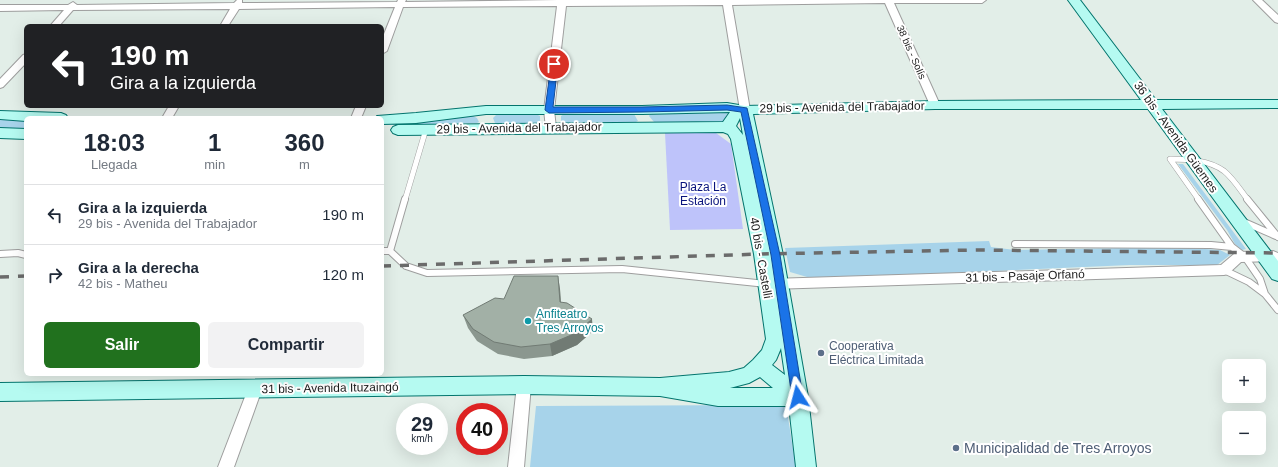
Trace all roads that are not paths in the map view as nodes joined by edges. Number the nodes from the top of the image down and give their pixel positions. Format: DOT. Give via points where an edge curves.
graph roads {
  1 [pos="78,0"];
  2 [pos="982,0"];
  3 [pos="1074,0"];
  4 [pos="1257,0"];
  5 [pos="727,1"];
  6 [pos="889,1"];
  7 [pos="401,2"];
  8 [pos="561,2"];
  9 [pos="238,3"];
  10 [pos="0,8"];
  11 [pos="71,8"];
  12 [pos="1278,20"];
  13 [pos="56,24"];
  14 [pos="225,24"];
  15 [pos="384,46"];
  16 [pos="24,59"];
  17 [pos="0,85"];
  18 [pos="1152,104"];
  19 [pos="1278,104"];
  20 [pos="935,105"];
  21 [pos="486,110"];
  22 [pos="549,110"];
  23 [pos="642,110"];
  24 [pos="744,110"];
  25 [pos="0,115"];
  26 [pos="24,116"];
  27 [pos="384,119"];
  28 [pos="646,127"];
  29 [pos="550,128"];
  30 [pos="728,128"];
  31 [pos="426,129"];
  32 [pos="487,129"];
  33 [pos="384,130"];
  34 [pos="0,133"];
  35 [pos="24,134"];
  36 [pos="1191,158"];
  37 [pos="760,215"];
  38 [pos="1237,219"];
  39 [pos="1278,237"];
  40 [pos="1015,244"];
  41 [pos="1232,247"];
  42 [pos="384,251"];
  43 [pos="390,251"];
  44 [pos="0,254"];
  45 [pos="24,254"];
  46 [pos="1274,256"];
  47 [pos="1245,257"];
  48 [pos="1224,270"];
  49 [pos="1278,274"];
  50 [pos="773,284"];
  51 [pos="1265,294"];
  52 [pos="1278,310"];
  53 [pos="760,366"];
  54 [pos="524,385"];
  55 [pos="660,387"];
  56 [pos="255,389"];
  57 [pos="0,392"];
  58 [pos="798,397"];
  59 [pos="226,467"];
  60 [pos="516,467"];
  61 [pos="806,467"];
  1 -- 11 [label="street"];
  2 -- 6 [label="street"];
  3 -- 18 [label="street, 36 bis - Avenida Güemes"];
  4 -- 12 [label="street"];
  5 -- 6 [label="street"];
  5 -- 8 [label="street"];
  5 -- 24 [label="street, 40 bis - Castelli"];
  6 -- 20 [label="street, 38 bis - Solís"];
  7 -- 8 [label="street"];
  7 -- 9 [label="street"];
  7 -- 15 [label="street"];
  8 -- 22 [label="street"];
  9 -- 11 [label="street"];
  9 -- 14 [label="street"];
  10 -- 11 [label="street"];
  11 -- 13 [label="street"];
  16 -- 17 [label="street"];
  18 -- 19 [label="street, 29 bis - Avenida del Trabajador"];
  18 -- 20 [label="street, 29 bis - Avenida del Trabajador"];
  18 -- 36 [label="street, 36 bis - Avenida Güemes"];
  20 -- 24 [label="street, 29 bis - Avenida del Trabajador"];
  21 -- 22 [label="street, 29 bis - Avenida del Trabajador"];
  21 -- 27 [label="street, 29 bis - Avenida del Trabajador"];
  21 -- 32 [label="street"];
  22 -- 23 [label="street, 29 bis - Avenida del Trabajador"];
  22 -- 29 [label="street"];
  23 -- 24 [label="street, 29 bis - Avenida del Trabajador" via="727,107"];
  23 -- 28 [label="street"];
  24 -- 30 [label="street" via="733,116"];
  24 -- 37 [label="street, 40 bis - Castelli"];
  25 -- 26 [label="street"];
  28 -- 29 [label="street, 29 bis - Avenida del Trabajador"];
  28 -- 30 [label="street, 29 bis - Avenida del Trabajador"];
  29 -- 32 [label="street, 29 bis - Avenida del Trabajador"];
  30 -- 37 [label="street, 40 bis - Castelli" via="738,138"];
  31 -- 32 [label="street, 29 bis - Avenida del Trabajador"];
  31 -- 33 [label="street, 29 bis - Avenida del Trabajador"];
  31 -- 43 [label="lane"];
  34 -- 35 [label="street"];
  36 -- 38 [label="street, 36 bis - Avenida Güemes"];
  36 -- 39 [label="lane" via="1225,172"];
  36 -- 41 [label="lane" via="1170,159"];
  37 -- 50 [label="street, 40 bis - Castelli"];
  38 -- 39 [label="lane"];
  38 -- 46 [label="street, 36 bis - Avenida Güemes"];
  40 -- 41 [label="lane"];
  41 -- 47 [label="lane"];
  42 -- 43 [label="lane"];
  43 -- 50 [label="lane" via="401,264 415,271 427,273 622,270"];
  44 -- 45 [label="lane"];
  46 -- 47 [label="street"];
  46 -- 49 [label="street, 36 bis - Avenida Güemes"];
  47 -- 48 [label="street" via="1238,257"];
  47 -- 51 [label="lane" via="1260,279"];
  48 -- 50 [label="street, 31 bis - Pasaje Orfanó"];
  48 -- 51 [label="lane" via="1249,282"];
  50 -- 53 [label="street, 40 bis - Castelli" via="775,339 770,354"];
  50 -- 58 [label="street, 40 bis - Castelli"];
  51 -- 52 [label="lane"];
  53 -- 55 [label="street, 31 bis - Avenida Ituzaingó" via="750,375 730,380"];
  53 -- 58 [label="street"];
  54 -- 55 [label="street, 31 bis - Avenida Ituzaingó"];
  54 -- 56 [label="street, 31 bis - Avenida Ituzaingó"];
  54 -- 60 [label="street"];
  55 -- 58 [label="street, 31 bis - Avenida Ituzaingó" via="718,397"];
  56 -- 57 [label="street, 31 bis - Avenida Ituzaingó"];
  56 -- 59 [label="street"];
  58 -- 61 [label="street, 40 bis - Castelli"];
}
